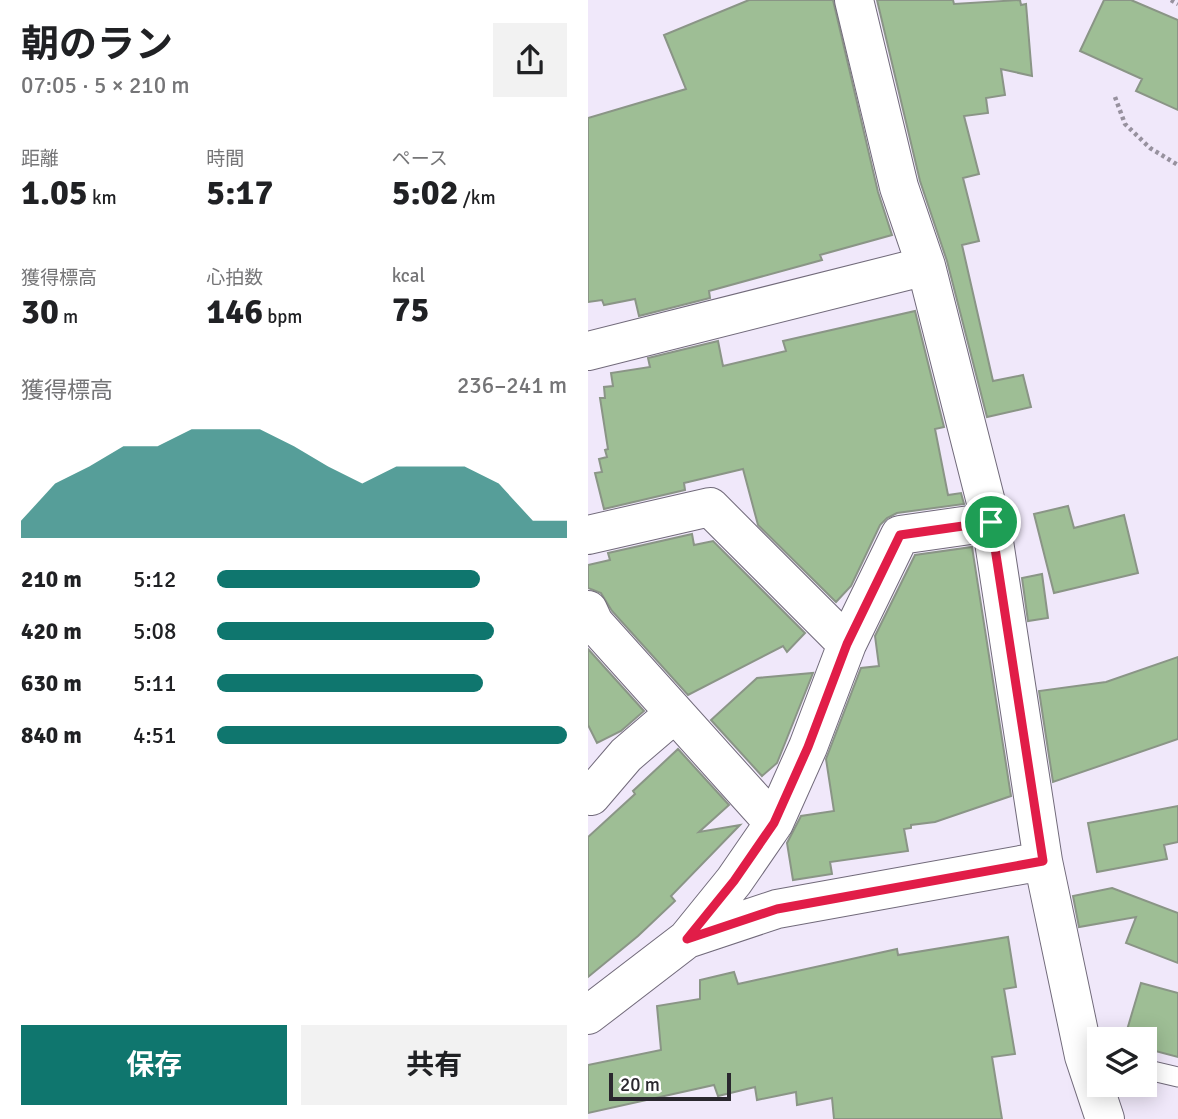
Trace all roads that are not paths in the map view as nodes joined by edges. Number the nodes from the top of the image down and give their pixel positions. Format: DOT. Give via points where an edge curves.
graph roads {
  1 [pos="854,0"];
  2 [pos="926,266"];
  3 [pos="588,351"];
  4 [pos="991,522"];
  5 [pos="588,535"];
  6 [pos="590,620"];
  7 [pos="847,644"];
  8 [pos="675,713"];
  9 [pos="591,796"];
  10 [pos="774,823"];
  11 [pos="1043,861"];
  12 [pos="687,939"];
  13 [pos="588,1015"];
  14 [pos="1087,1038"];
  15 [pos="1157,1072"];
  16 [pos="1178,1077"];
  17 [pos="1100,1097"];
  18 [pos="1105,1119"];
  1 -- 2 [label="street" via="899,187"];
  2 -- 3 [label="street"];
  2 -- 4 [label="street"];
  4 -- 7 [label="street" via="900,535"];
  4 -- 11 [label="street"];
  5 -- 7 [label="street" via="710,507"];
  6 -- 8 [label="street"];
  7 -- 10 [label="street"];
  8 -- 9 [label="street" via="626,755"];
  8 -- 10 [label="street"];
  10 -- 12 [label="street"];
  11 -- 12 [label="street" via="777,909"];
  11 -- 14 [label="street"];
  12 -- 13 [label="street"];
  15 -- 16 [label="lane"];
  17 -- 18 [label="street"];
}
